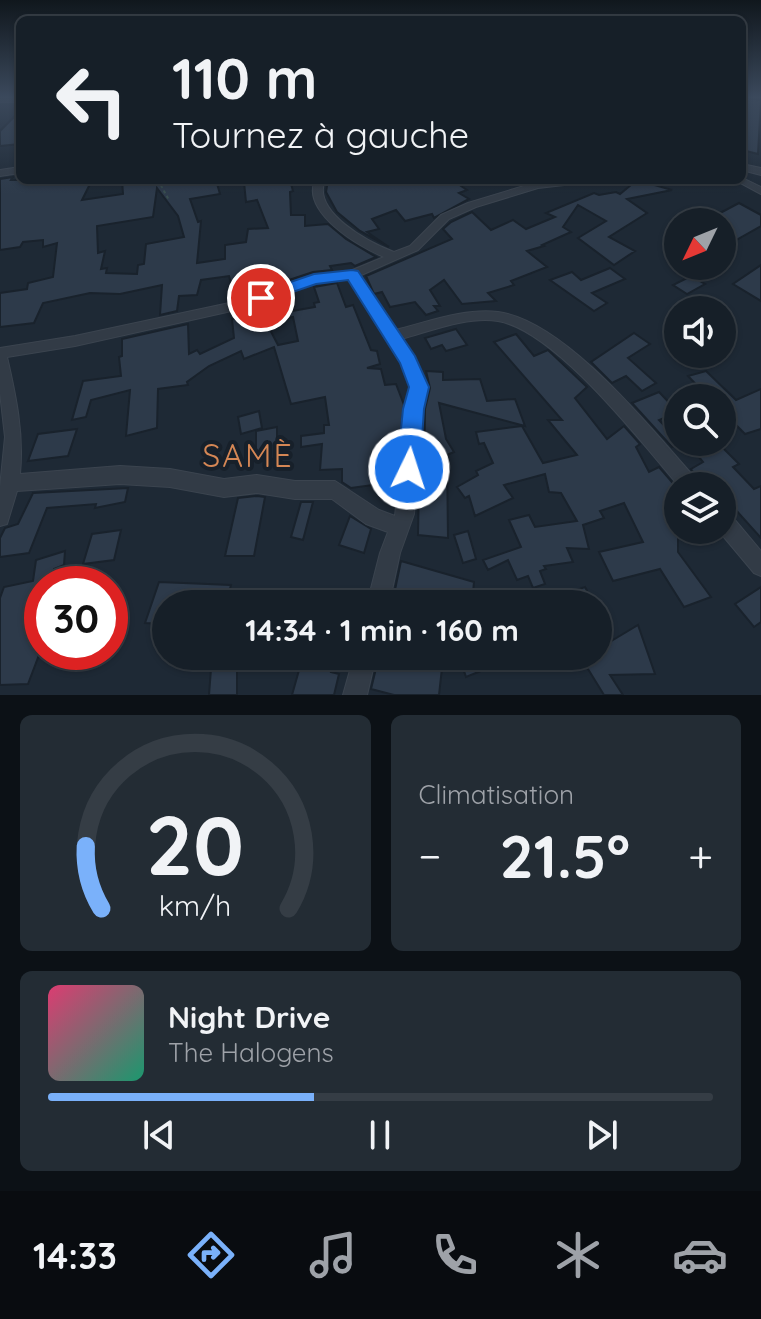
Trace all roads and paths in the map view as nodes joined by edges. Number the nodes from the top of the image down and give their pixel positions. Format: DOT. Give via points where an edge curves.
graph roads {
  1 [pos="160,184"];
  2 [pos="318,184"];
  3 [pos="529,184"];
  4 [pos="169,200"];
  5 [pos="390,255"];
  6 [pos="352,275"];
  7 [pos="393,336"];
  8 [pos="0,354"];
  9 [pos="678,472"];
  10 [pos="11,483"];
  11 [pos="0,517"];
  12 [pos="400,527"];
  13 [pos="736,537"];
  14 [pos="761,566"];
  15 [pos="381,590"];
  16 [pos="361,670"];
  17 [pos="355,695"];
  1 -- 4 [label="path"];
  2 -- 5 [label="street" via="322,209"];
  3 -- 5 [label="street" via="454,213 414,248"];
  5 -- 6 [label="street"];
  6 -- 7 [label="street"];
  6 -- 8 [label="street" via="314,279 236,306"];
  7 -- 9 [label="street" via="480,318 526,325 592,379"];
  7 -- 12 [label="street" via="419,387"];
  8 -- 10 [label="street" via="15,426"];
  10 -- 11 [label="street"];
  10 -- 12 [label="street" via="120,475 224,488 257,484 335,490 373,517"];
  12 -- 15 [label="street"];
  13 -- 14 [label="street"];
  16 -- 17 [label="street"];
}
